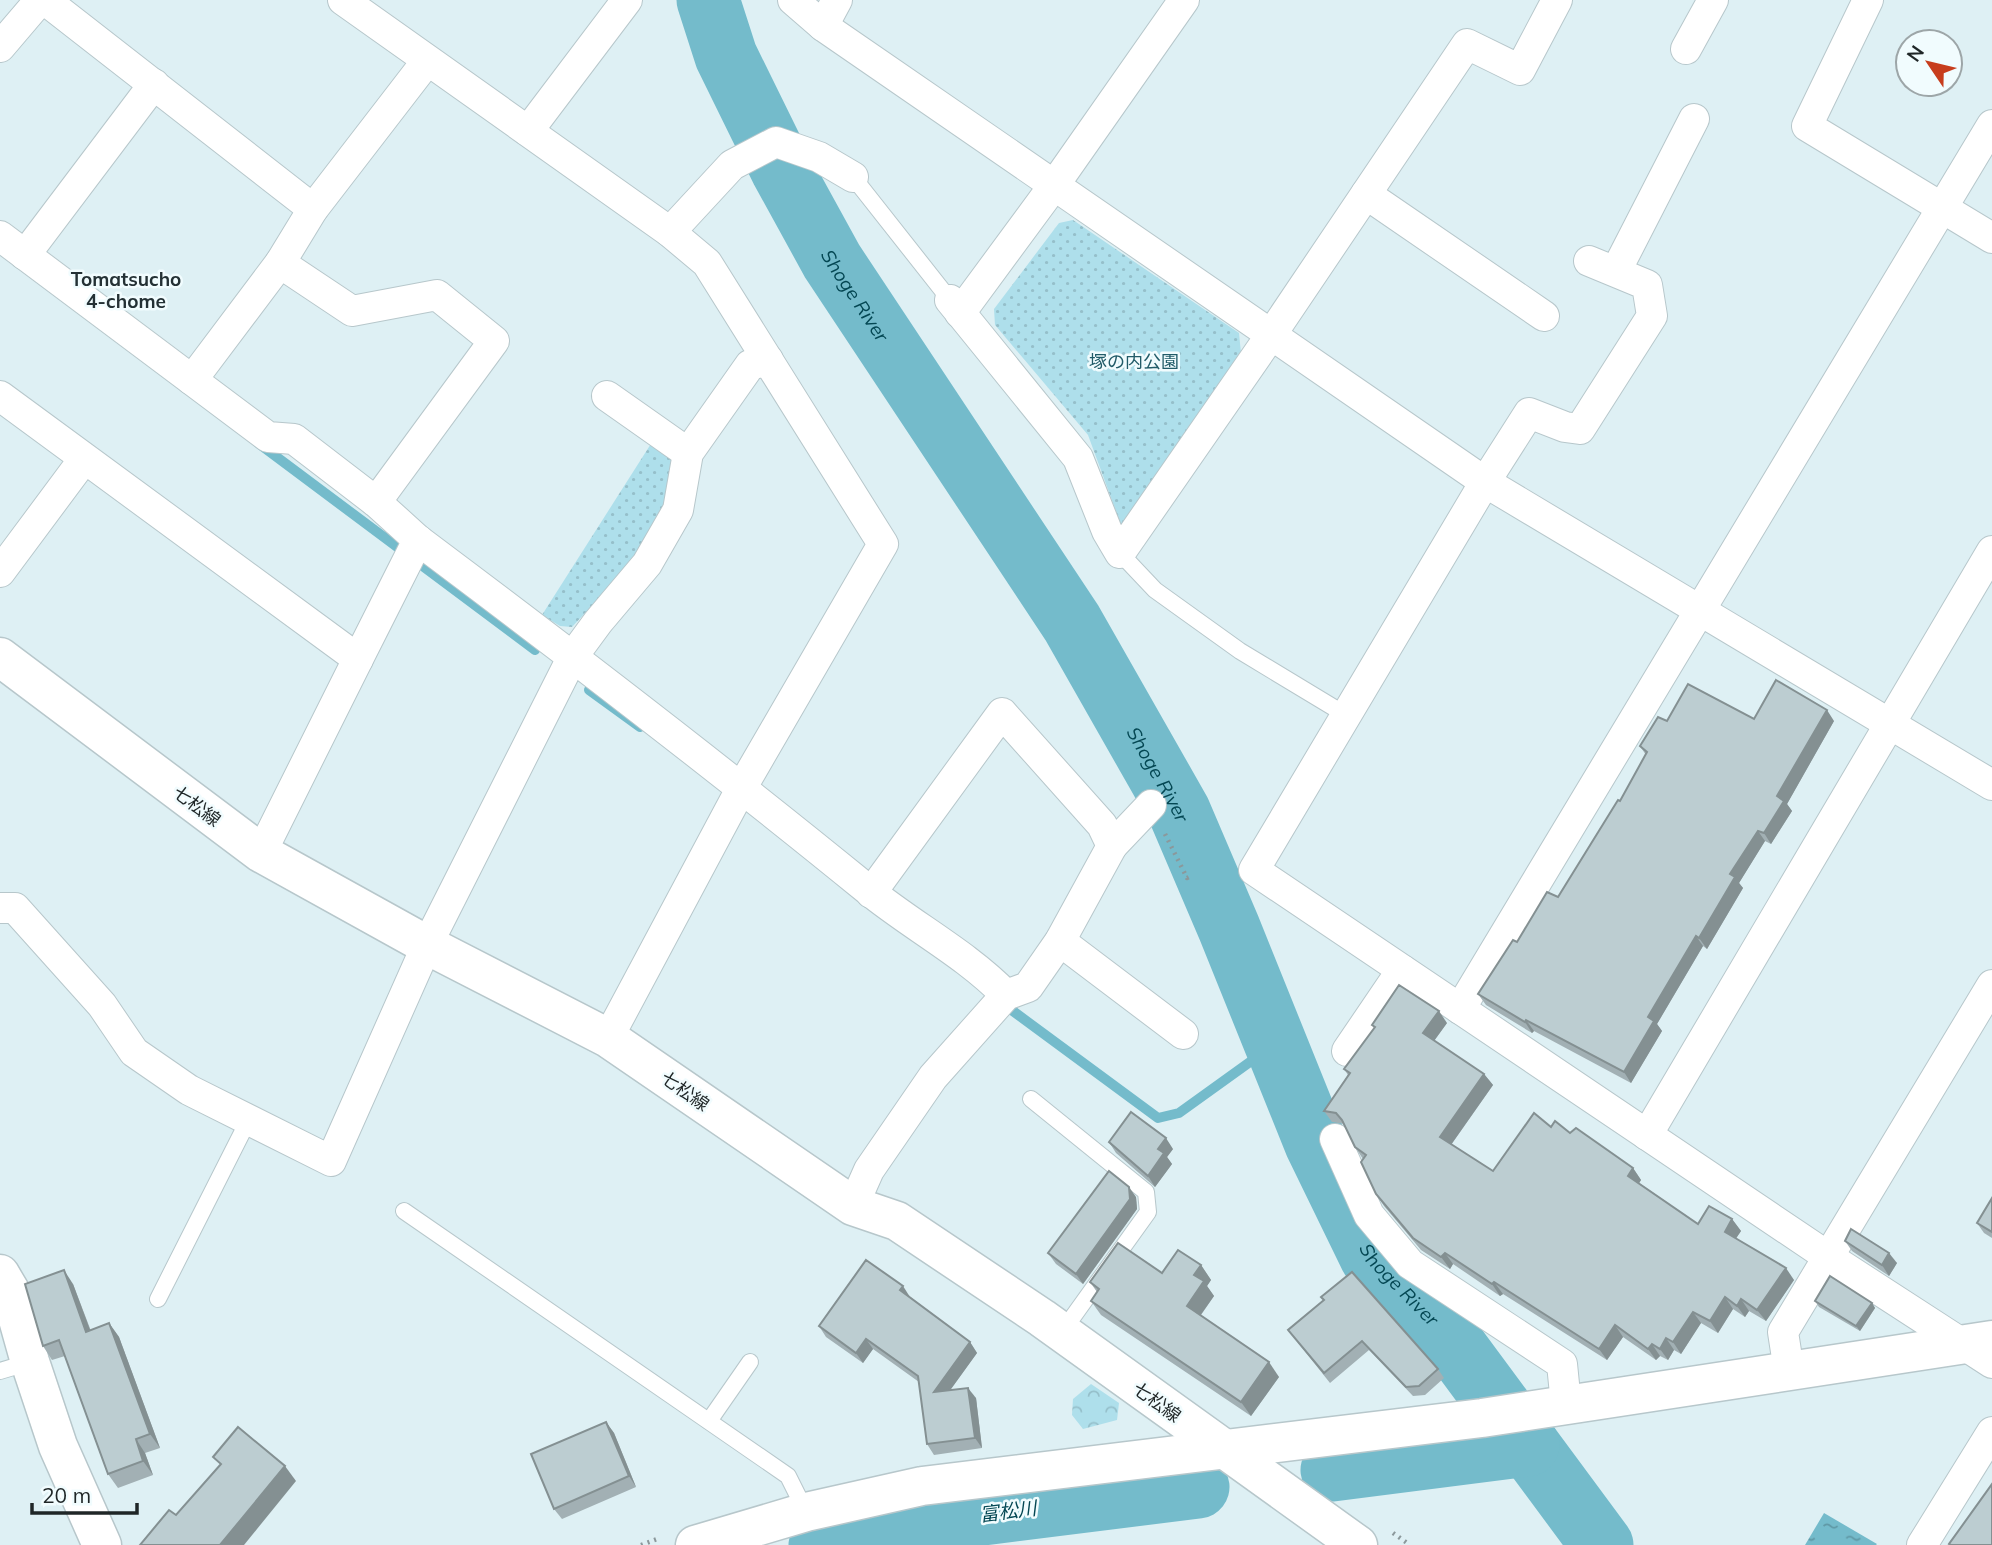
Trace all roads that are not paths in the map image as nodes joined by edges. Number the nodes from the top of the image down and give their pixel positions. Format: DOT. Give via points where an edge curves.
graph roads {
  1 [pos="40,0"];
  2 [pos="45,0"];
  3 [pos="343,0"];
  4 [pos="627,0"];
  5 [pos="793,0"];
  6 [pos="1184,0"];
  7 [pos="1557,0"];
  8 [pos="1713,0"];
  9 [pos="1868,0"];
  10 [pos="830,13"];
  11 [pos="0,47"];
  12 [pos="1686,49"];
  13 [pos="427,61"];
  14 [pos="154,84"];
  15 [pos="1694,119"];
  16 [pos="1992,125"];
  17 [pos="528,131"];
  18 [pos="852,177"];
  19 [pos="1055,184"];
  20 [pos="1366,194"];
  21 [pos="313,209"];
  22 [pos="1941,209"];
  23 [pos="670,232"];
  24 [pos="0,236"];
  25 [pos="1992,238"];
  26 [pos="25,255"];
  27 [pos="280,263"];
  28 [pos="955,306"];
  29 [pos="1544,316"];
  30 [pos="1271,335"];
  31 [pos="768,360"];
  32 [pos="192,380"];
  33 [pos="0,396"];
  34 [pos="607,396"];
  35 [pos="688,453"];
  36 [pos="85,459"];
  37 [pos="1485,482"];
  38 [pos="376,502"];
  39 [pos="418,540"];
  40 [pos="1992,551"];
  41 [pos="1120,552"];
  42 [pos="0,572"];
  43 [pos="1699,611"];
  44 [pos="573,656"];
  45 [pos="0,657"];
  46 [pos="358,659"];
  47 [pos="1346,715"];
  48 [pos="1889,723"];
  49 [pos="1992,785"];
  50 [pos="742,787"];
  51 [pos="1151,805"];
  52 [pos="1112,846"];
  53 [pos="261,853"];
  54 [pos="871,893"];
  55 [pos="0,908"];
  56 [pos="1060,941"];
  57 [pos="427,945"];
  58 [pos="1402,970"];
  59 [pos="1992,985"];
  60 [pos="1000,1000"];
  61 [pos="1460,1009"];
  62 [pos="1183,1034"];
  63 [pos="608,1038"];
  64 [pos="1348,1051"];
  65 [pos="1031,1099"];
  66 [pos="248,1121"];
  67 [pos="1647,1135"];
  68 [pos="1335,1139"];
  69 [pos="853,1206"];
  70 [pos="404,1211"];
  71 [pos="1827,1256"];
  72 [pos="0,1274"];
  73 [pos="158,1299"];
  74 [pos="1062,1332"];
  75 [pos="1982,1349"];
  76 [pos="750,1362"];
  77 [pos="15,1366"];
  78 [pos="1788,1371"];
  79 [pos="1558,1406"];
  80 [pos="709,1421"];
  81 [pos="1992,1432"];
  82 [pos="1221,1448"];
  83 [pos="806,1513"];
  84 [pos="1362,1540"];
  85 [pos="102,1545"];
  86 [pos="695,1545"];
  87 [pos="1923,1545"];
  1 -- 11 [label="street"];
  2 -- 14 [label="street"];
  3 -- 13 [label="street"];
  4 -- 17 [label="street"];
  5 -- 10 [label="street"];
  6 -- 19 [label="street"];
  7 -- 20 [label="street" via="1520,70 1467,44"];
  8 -- 12 [label="street"];
  9 -- 22 [label="street" via="1807,125"];
  10 -- 19 [label="street"];
  13 -- 17 [label="street"];
  13 -- 21 [label="street"];
  14 -- 21 [label="street"];
  14 -- 26 [label="street"];
  15 -- 37 [label="street" via="1602,266 1647,285 1652,316 1580,429 1529,413"];
  16 -- 22 [label="street"];
  17 -- 23 [label="street"];
  18 -- 23 [label="street" via="819,157 776,142 732,165"];
  18 -- 28 [label="lane"];
  19 -- 28 [label="street"];
  19 -- 30 [label="street"];
  20 -- 29 [label="street"];
  20 -- 30 [label="street"];
  21 -- 27 [label="street"];
  22 -- 25 [label="street"];
  22 -- 43 [label="street"];
  23 -- 31 [label="street" via="707,263"];
  24 -- 26 [label="street"];
  26 -- 32 [label="street"];
  27 -- 32 [label="street"];
  27 -- 38 [label="street" via="352,311 437,295 494,341"];
  28 -- 41 [label="street" via="1078,458"];
  30 -- 37 [label="street"];
  30 -- 41 [label="street"];
  31 -- 35 [label="street" via="750,365"];
  31 -- 50 [label="street" via="883,544"];
  32 -- 38 [label="street" via="268,437 293,439"];
  33 -- 36 [label="street"];
  34 -- 35 [label="street"];
  35 -- 44 [label="street" via="678,510 647,564"];
  36 -- 42 [label="street"];
  36 -- 46 [label="street"];
  37 -- 43 [label="street"];
  37 -- 47 [label="street"];
  38 -- 39 [label="street"];
  39 -- 44 [label="street"];
  39 -- 46 [label="street"];
  40 -- 48 [label="street"];
  41 -- 47 [label="lane" via="1166,598 1240,651"];
  43 -- 48 [label="street"];
  43 -- 61 [label="street"];
  44 -- 50 [label="street"];
  44 -- 57 [label="street"];
  45 -- 53 [label="street, 七松線"];
  46 -- 53 [label="street"];
  47 -- 58 [label="street" via="1254,870"];
  48 -- 49 [label="street"];
  48 -- 67 [label="street"];
  50 -- 54 [label="street"];
  50 -- 63 [label="street"];
  51 -- 52 [label="street"];
  52 -- 54 [label="street" via="1102,825 1003,713"];
  52 -- 56 [label="street"];
  53 -- 57 [label="street, 七松線"];
  54 -- 60 [label="street" via="989,977"];
  55 -- 66 [label="street" via="16,908 102,1005 134,1052 189,1090"];
  56 -- 60 [label="street" via="1028,988"];
  56 -- 62 [label="street"];
  57 -- 63 [label="street, 七松線"];
  57 -- 66 [label="street" via="331,1161"];
  58 -- 61 [label="street"];
  58 -- 64 [label="street"];
  59 -- 71 [label="street"];
  60 -- 69 [label="street" via="933,1077 869,1170"];
  61 -- 67 [label="street"];
  63 -- 69 [label="street, 七松線"];
  65 -- 74 [label="lane" via="1146,1192 1148,1212"];
  66 -- 73 [label="lane"];
  67 -- 71 [label="street"];
  68 -- 79 [label="street" via="1369,1214 1410,1264 1562,1364"];
  69 -- 74 [label="street, 七松線" via="897,1221"];
  70 -- 80 [label="lane"];
  71 -- 75 [label="street"];
  71 -- 78 [label="street" via="1783,1332"];
  72 -- 77 [label="street" via="10,1291"];
  74 -- 82 [label="street, 七松線"];
  75 -- 78 [label="street"];
  76 -- 80 [label="lane"];
  77 -- 85 [label="street" via="58,1446"];
  78 -- 79 [label="street"];
  79 -- 82 [label="street"];
  80 -- 83 [label="lane" via="788,1476"];
  81 -- 87 [label="street"];
  82 -- 83 [label="street" via="922,1486"];
  82 -- 84 [label="street, 七松線"];
  83 -- 86 [label="street"];
}
